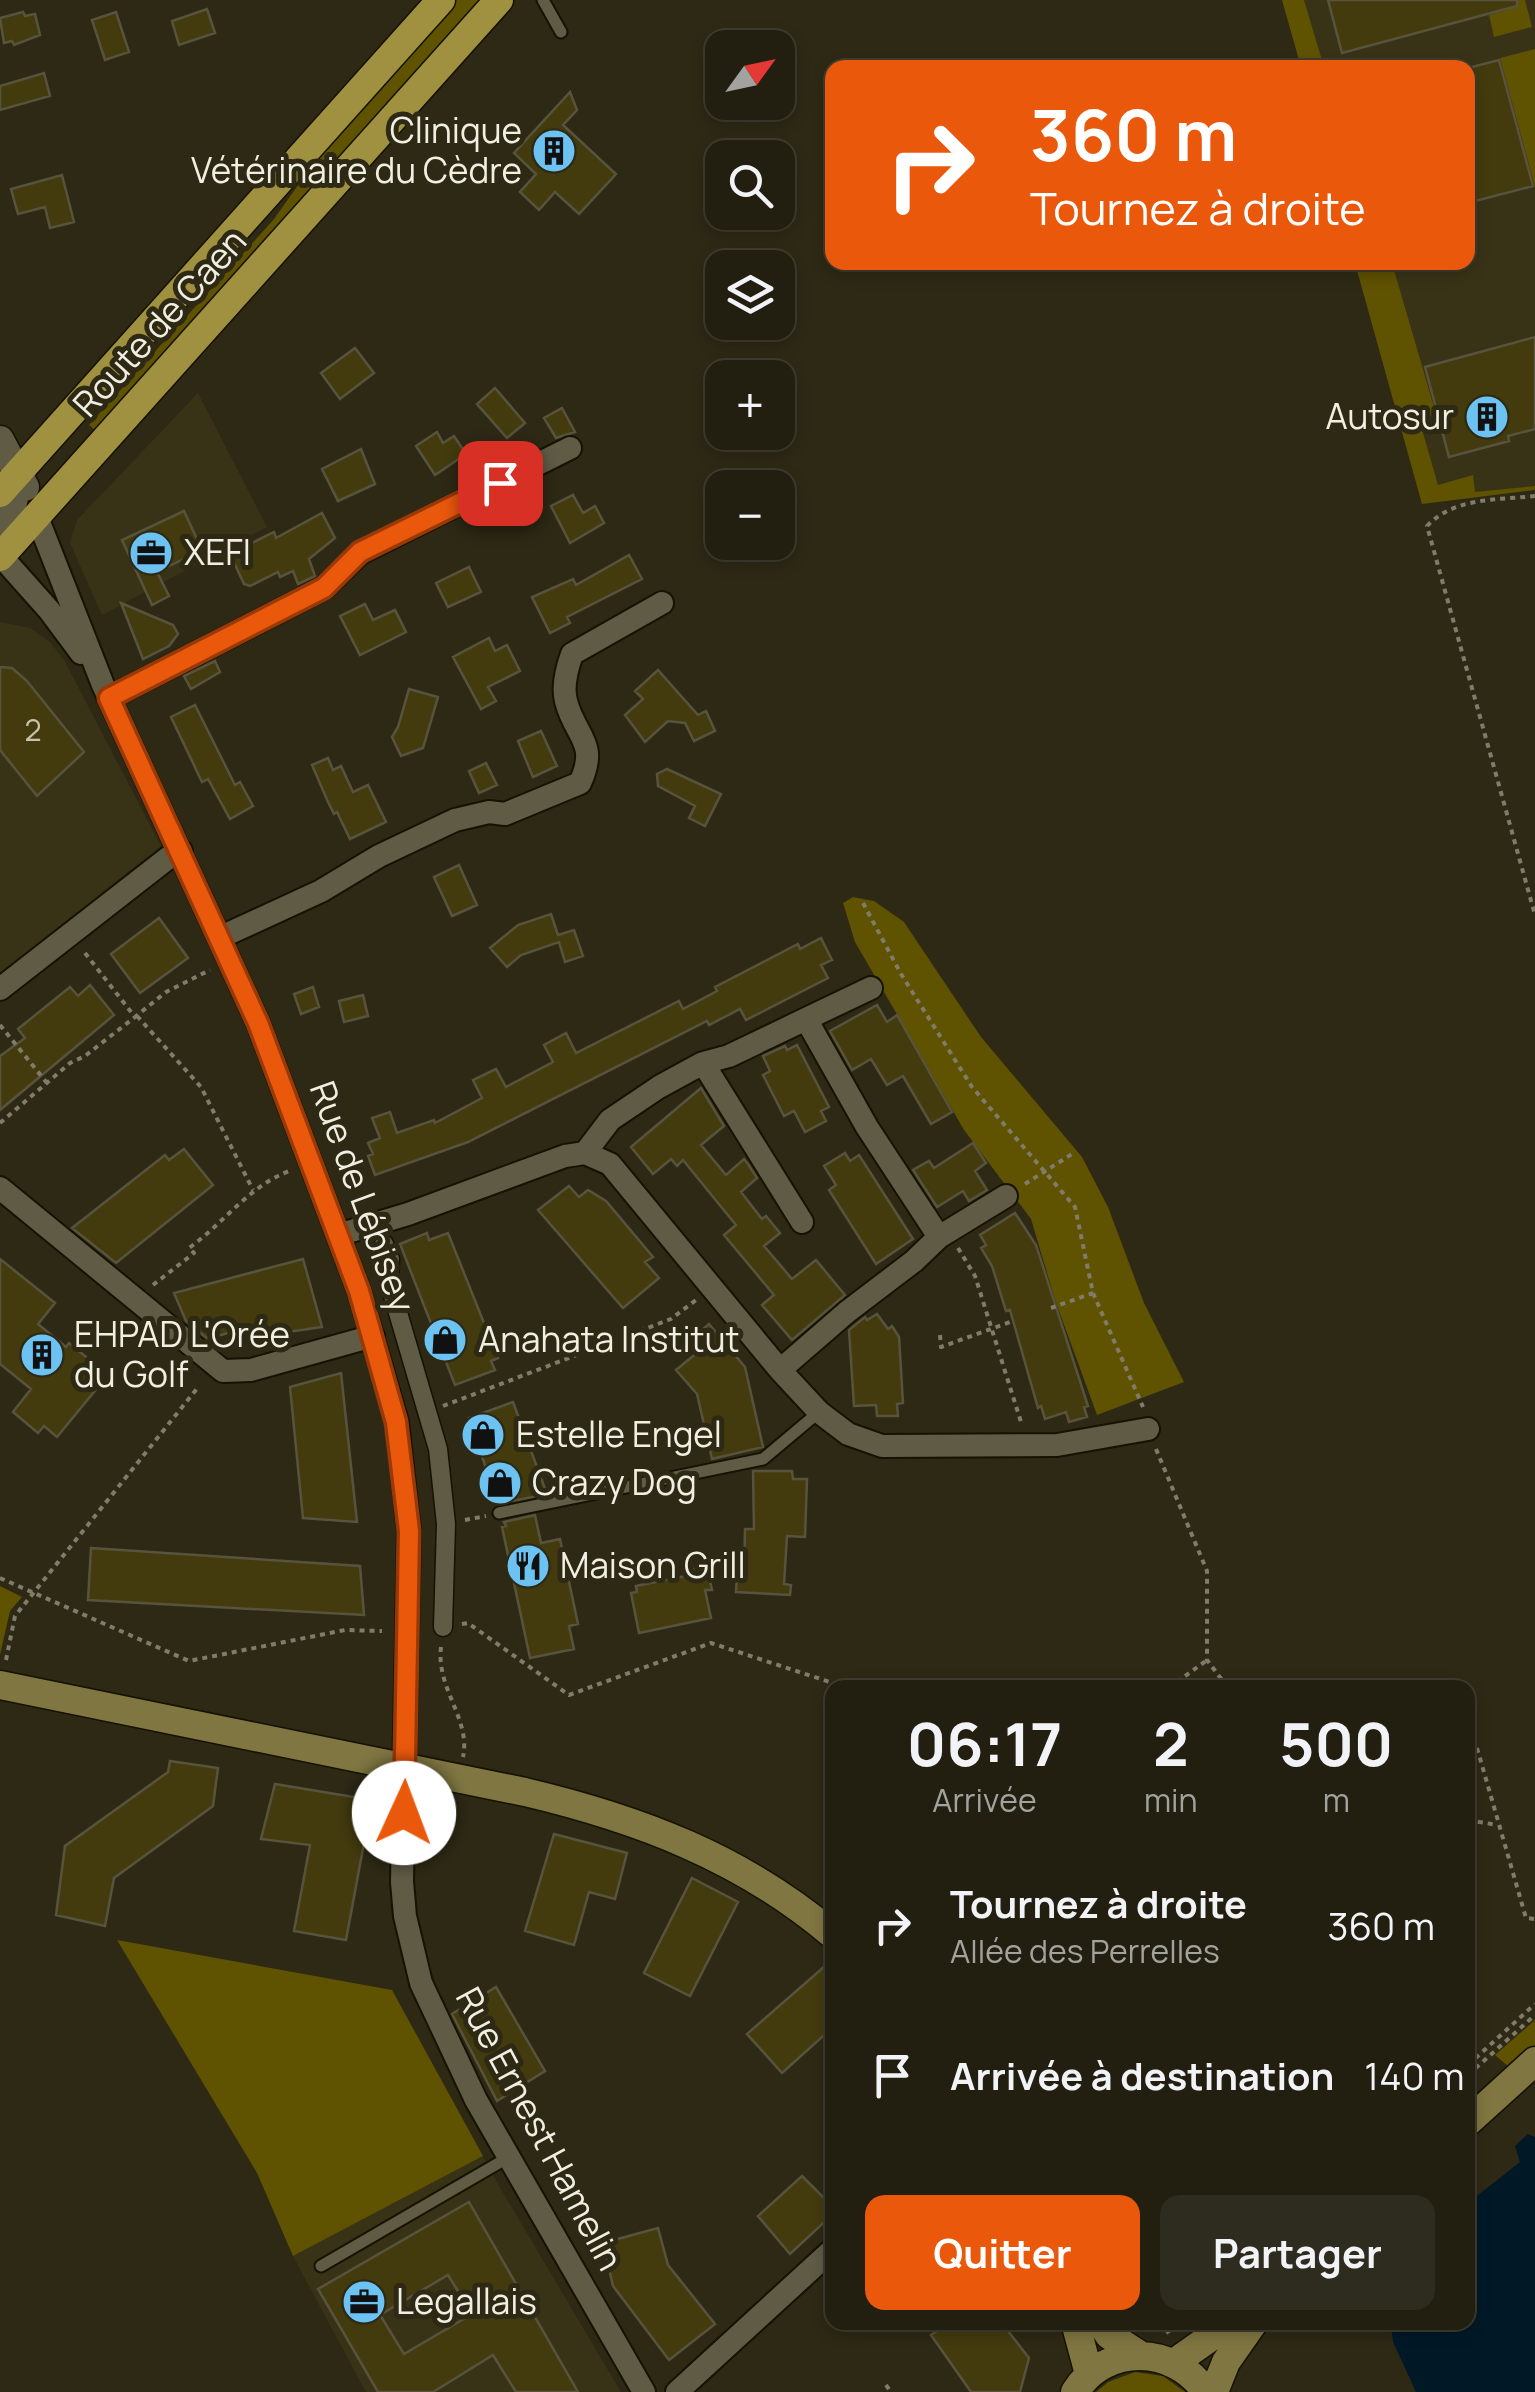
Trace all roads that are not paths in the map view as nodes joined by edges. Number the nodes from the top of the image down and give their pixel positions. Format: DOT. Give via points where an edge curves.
graph roads {
  1 [pos="441,0"];
  2 [pos="499,0"];
  3 [pos="543,0"];
  4 [pos="561,32"];
  5 [pos="570,448"];
  6 [pos="10,455"];
  7 [pos="0,493"];
  8 [pos="36,517"];
  9 [pos="0,557"];
  10 [pos="662,603"];
  11 [pos="106,691"];
  12 [pos="181,851"];
  13 [pos="221,936"];
  14 [pos="871,988"];
  15 [pos="0,989"];
  16 [pos="806,1019"];
  17 [pos="703,1062"];
  18 [pos="586,1153"];
  19 [pos="0,1188"];
  20 [pos="1006,1196"];
  21 [pos="802,1222"];
  22 [pos="944,1234"];
  23 [pos="338,1235"];
  24 [pos="384,1244"];
  25 [pos="373,1336"];
  26 [pos="780,1370"];
  27 [pos="819,1412"];
  28 [pos="1148,1429"];
  29 [pos="499,1513"];
  30 [pos="443,1627"];
  31 [pos="3,1674"];
  32 [pos="406,1768"];
  33 [pos="825,1928"];
  34 [pos="1535,2061"];
  35 [pos="1475,2116"];
  36 [pos="509,2156"];
  37 [pos="825,2256"];
  38 [pos="320,2266"];
  39 [pos="1077,2330"];
  40 [pos="1105,2330"];
  41 [pos="1221,2330"];
  42 [pos="1248,2330"];
  43 [pos="1140,2355"];
  44 [pos="1174,2363"];
  45 [pos="1082,2383"];
  46 [pos="644,2392"];
  47 [pos="677,2392"];
  48 [pos="1206,2392"];
  49 [pos="1214,2392"];
  1 -- 6 [label="main road, Route de Caen"];
  2 -- 8 [label="main road, Route de Caen"];
  3 -- 4 [label="lane"];
  5 -- 11 [label="street" via="360,552 324,588"];
  6 -- 7 [label="main road, Route de Caen"];
  6 -- 8 [label="street, Rue de Lébisey"];
  6 -- 9 [label="street"];
  8 -- 9 [label="main road, Route de Caen"];
  8 -- 11 [label="street, Rue de Lébisey"];
  9 -- 11 [label="street, Rue de Lébisey" via="58,621"];
  10 -- 13 [label="street" via="572,654 566,700 590,750 580,783 505,814 455,820"];
  11 -- 12 [label="street, Rue de Lébisey"];
  12 -- 13 [label="street, Rue de Lébisey"];
  12 -- 15 [label="street"];
  13 -- 23 [label="street, Rue de Lébisey"];
  14 -- 16 [label="street"];
  16 -- 17 [label="street"];
  16 -- 22 [label="street" via="868,1127"];
  17 -- 18 [label="street" via="610,1120"];
  17 -- 21 [label="street"];
  18 -- 23 [label="street"];
  18 -- 26 [label="street" via="610,1164 638,1194"];
  19 -- 25 [label="street" via="223,1371 250,1370"];
  20 -- 22 [label="street"];
  22 -- 26 [label="street"];
  23 -- 25 [label="street, Rue de Lébisey"];
  24 -- 30 [label="street" via="438,1449 446,1524"];
  25 -- 32 [label="street, Rue de Lébisey" via="396,1422 409,1531"];
  26 -- 27 [label="street"];
  27 -- 28 [label="street" via="848,1434 882,1446 1056,1445"];
  27 -- 29 [label="lane" via="763,1460"];
  31 -- 32 [label="main road"];
  32 -- 33 [label="main road" via="638,1822 740,1869"];
  32 -- 36 [label="street, Rue Ernest Hamelin" via="402,1882 421,1983"];
  34 -- 35 [label="main road"];
  36 -- 38 [label="lane"];
  36 -- 46 [label="street, Rue Ernest Hamelin"];
  37 -- 47 [label="street"];
  39 -- 45 [label="main road"];
  40 -- 43 [label="main road"];
  41 -- 44 [label="main road"];
  42 -- 49 [label="main road"];
  43 -- 44 [label="main road"];
  43 -- 45 [label="main road" via="1112,2360"];
  44 -- 48 [label="main road"];
}
